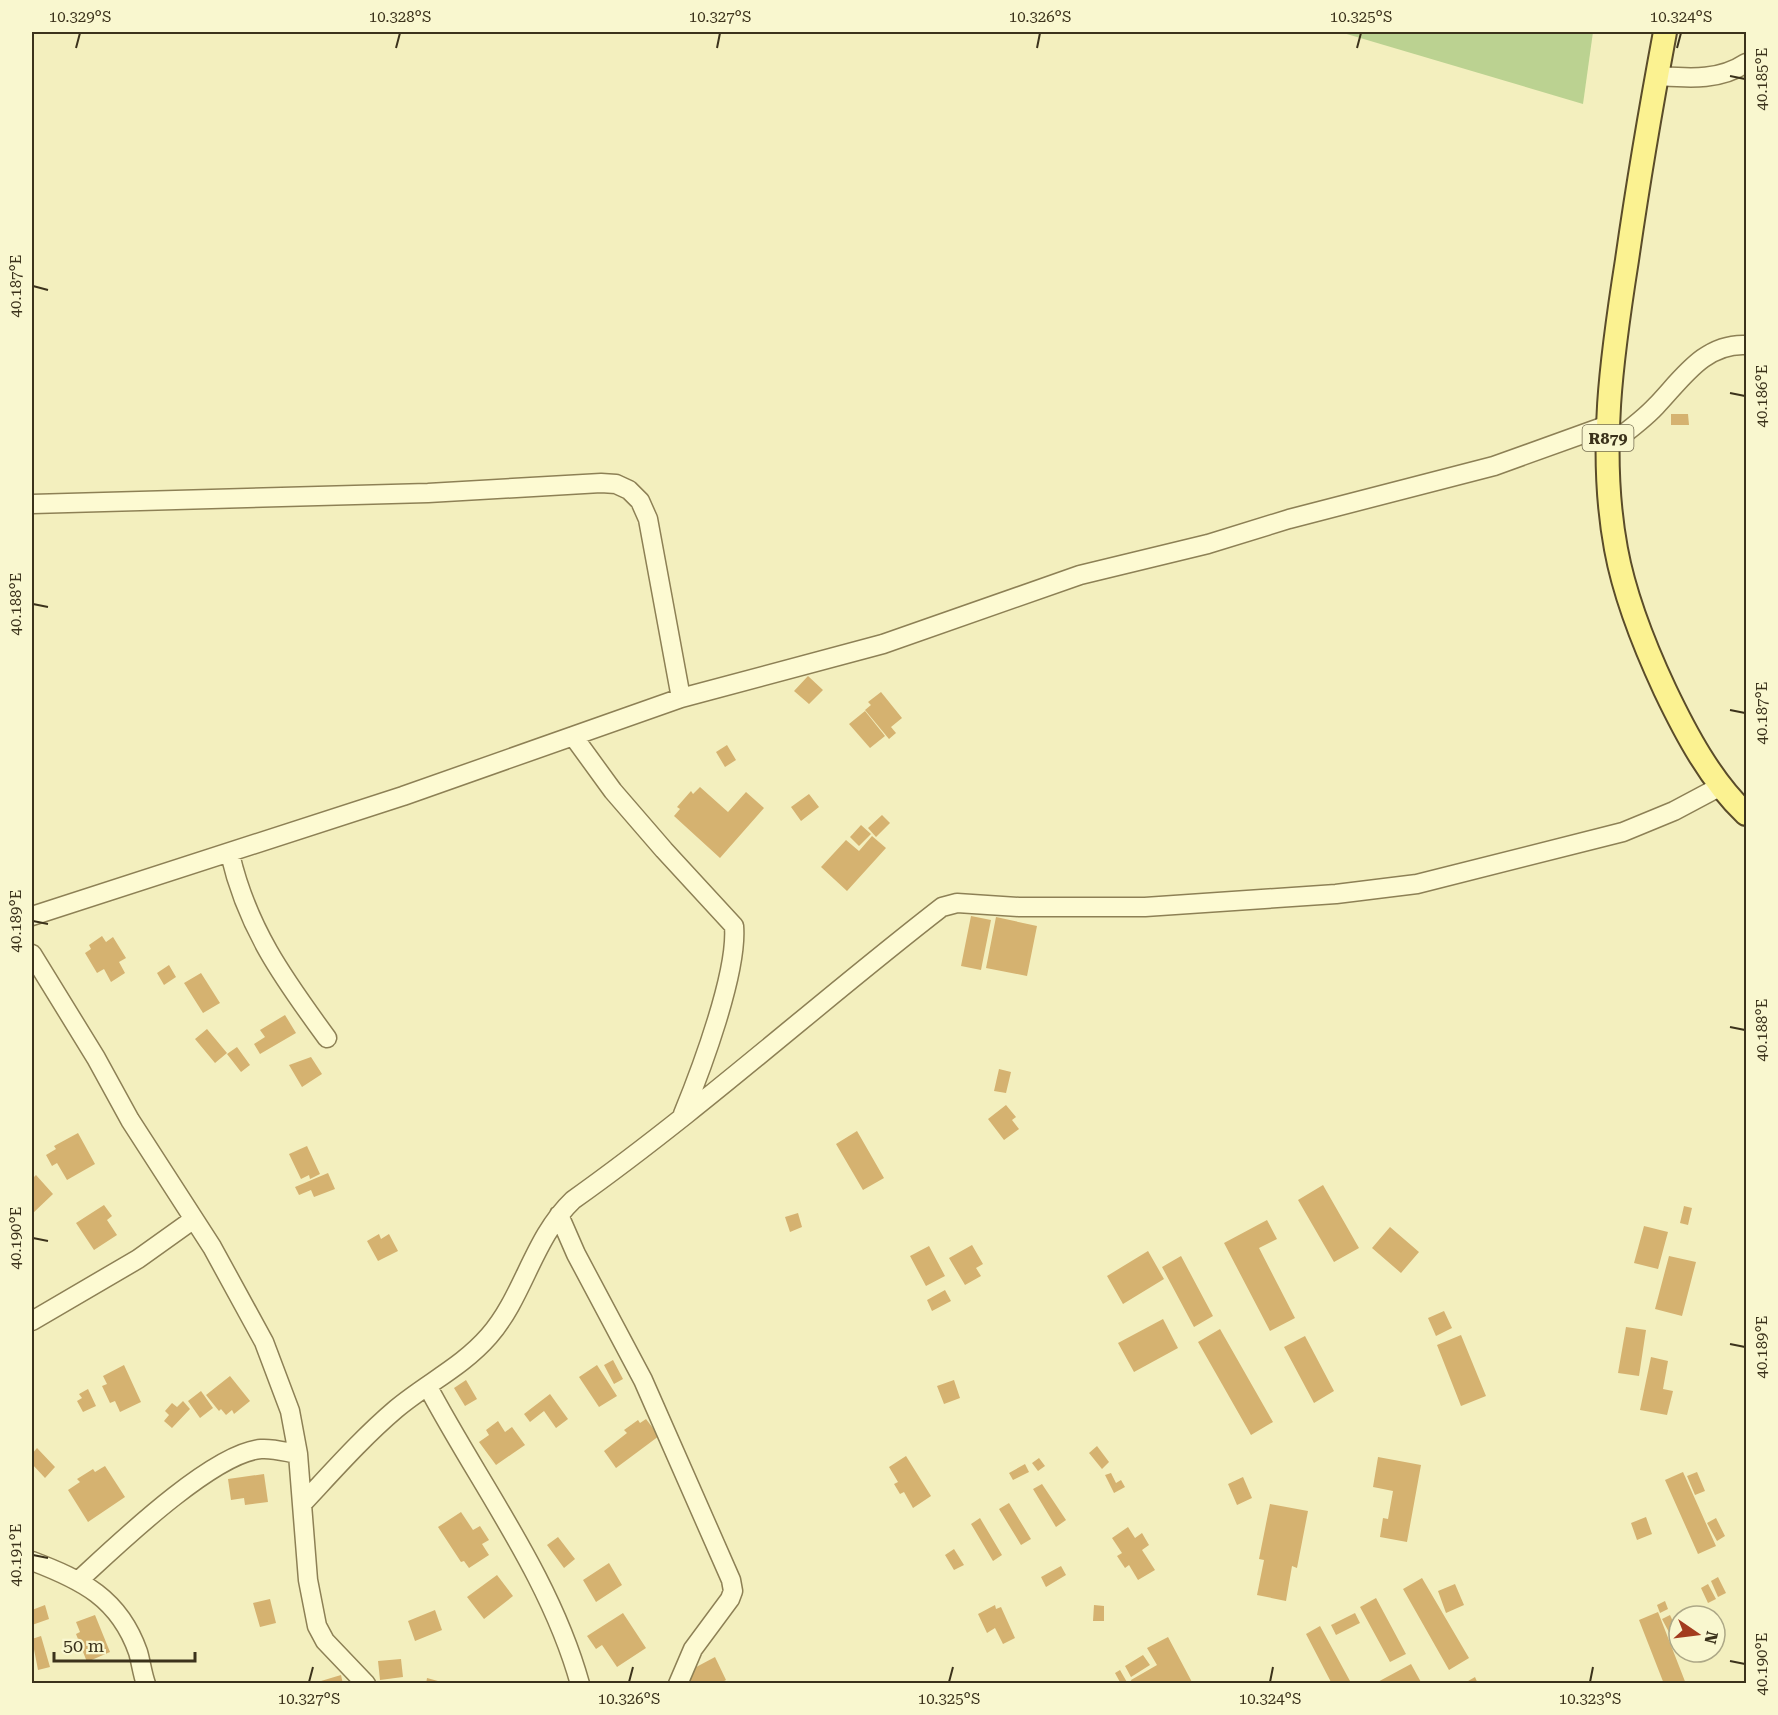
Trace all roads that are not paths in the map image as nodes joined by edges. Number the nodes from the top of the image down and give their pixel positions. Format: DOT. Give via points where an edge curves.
graph roads {
  1 [pos="1665,32"];
  2 [pos="1746,63"];
  3 [pos="1657,76"];
  4 [pos="1746,345"];
  5 [pos="1608,435"];
  6 [pos="32,504"];
  7 [pos="681,698"];
  8 [pos="573,736"];
  9 [pos="1720,786"];
  10 [pos="1746,814"];
  11 [pos="230,854"];
  12 [pos="32,916"];
  13 [pos="32,954"];
  14 [pos="327,1038"];
  15 [pos="682,1115"];
  16 [pos="559,1215"];
  17 [pos="194,1219"];
  18 [pos="32,1321"];
  19 [pos="428,1388"];
  20 [pos="298,1454"];
  21 [pos="303,1503"];
  22 [pos="32,1561"];
  23 [pos="78,1581"];
  24 [pos="146,1683"];
  25 [pos="366,1683"];
  26 [pos="580,1683"];
  27 [pos="678,1683"];
  1 -- 3 [label="main road, R879"];
  2 -- 3 [label="street" via="1718,76"];
  3 -- 5 [label="main road, R879" via="1614,339"];
  4 -- 5 [label="street" via="1716,351 1700,360 1656,406"];
  5 -- 7 [label="street" via="1080,575 883,644"];
  5 -- 9 [label="main road, R879" via="1616,549 1641,640 1678,719"];
  6 -- 7 [label="street" via="428,494 616,484 640,501 648,519"];
  7 -- 8 [label="street"];
  8 -- 11 [label="street"];
  8 -- 15 [label="street" via="613,791 734,926 733,956"];
  9 -- 10 [label="main road, R879"];
  9 -- 15 [label="street" via="1623,832 1417,884 1336,894 1144,907 957,903 942,907 838,988 722,1087"];
  11 -- 12 [label="street"];
  11 -- 14 [label="street" via="243,902 260,940 280,975"];
  13 -- 17 [label="street"];
  15 -- 16 [label="street"];
  16 -- 19 [label="street" via="492,1333 453,1371"];
  16 -- 27 [label="street" via="643,1380 731,1580 730,1599 693,1649"];
  17 -- 18 [label="street" via="138,1259"];
  17 -- 20 [label="street" via="264,1342 290,1410"];
  19 -- 21 [label="street" via="375,1429"];
  19 -- 26 [label="street" via="551,1601"];
  20 -- 21 [label="street"];
  20 -- 23 [label="street" via="261,1449 225,1463 198,1479 131,1532"];
  21 -- 25 [label="street" via="308,1580 318,1626 325,1641"];
  22 -- 23 [label="street"];
  23 -- 24 [label="street" via="98,1593 119,1615 138,1654"];
}
